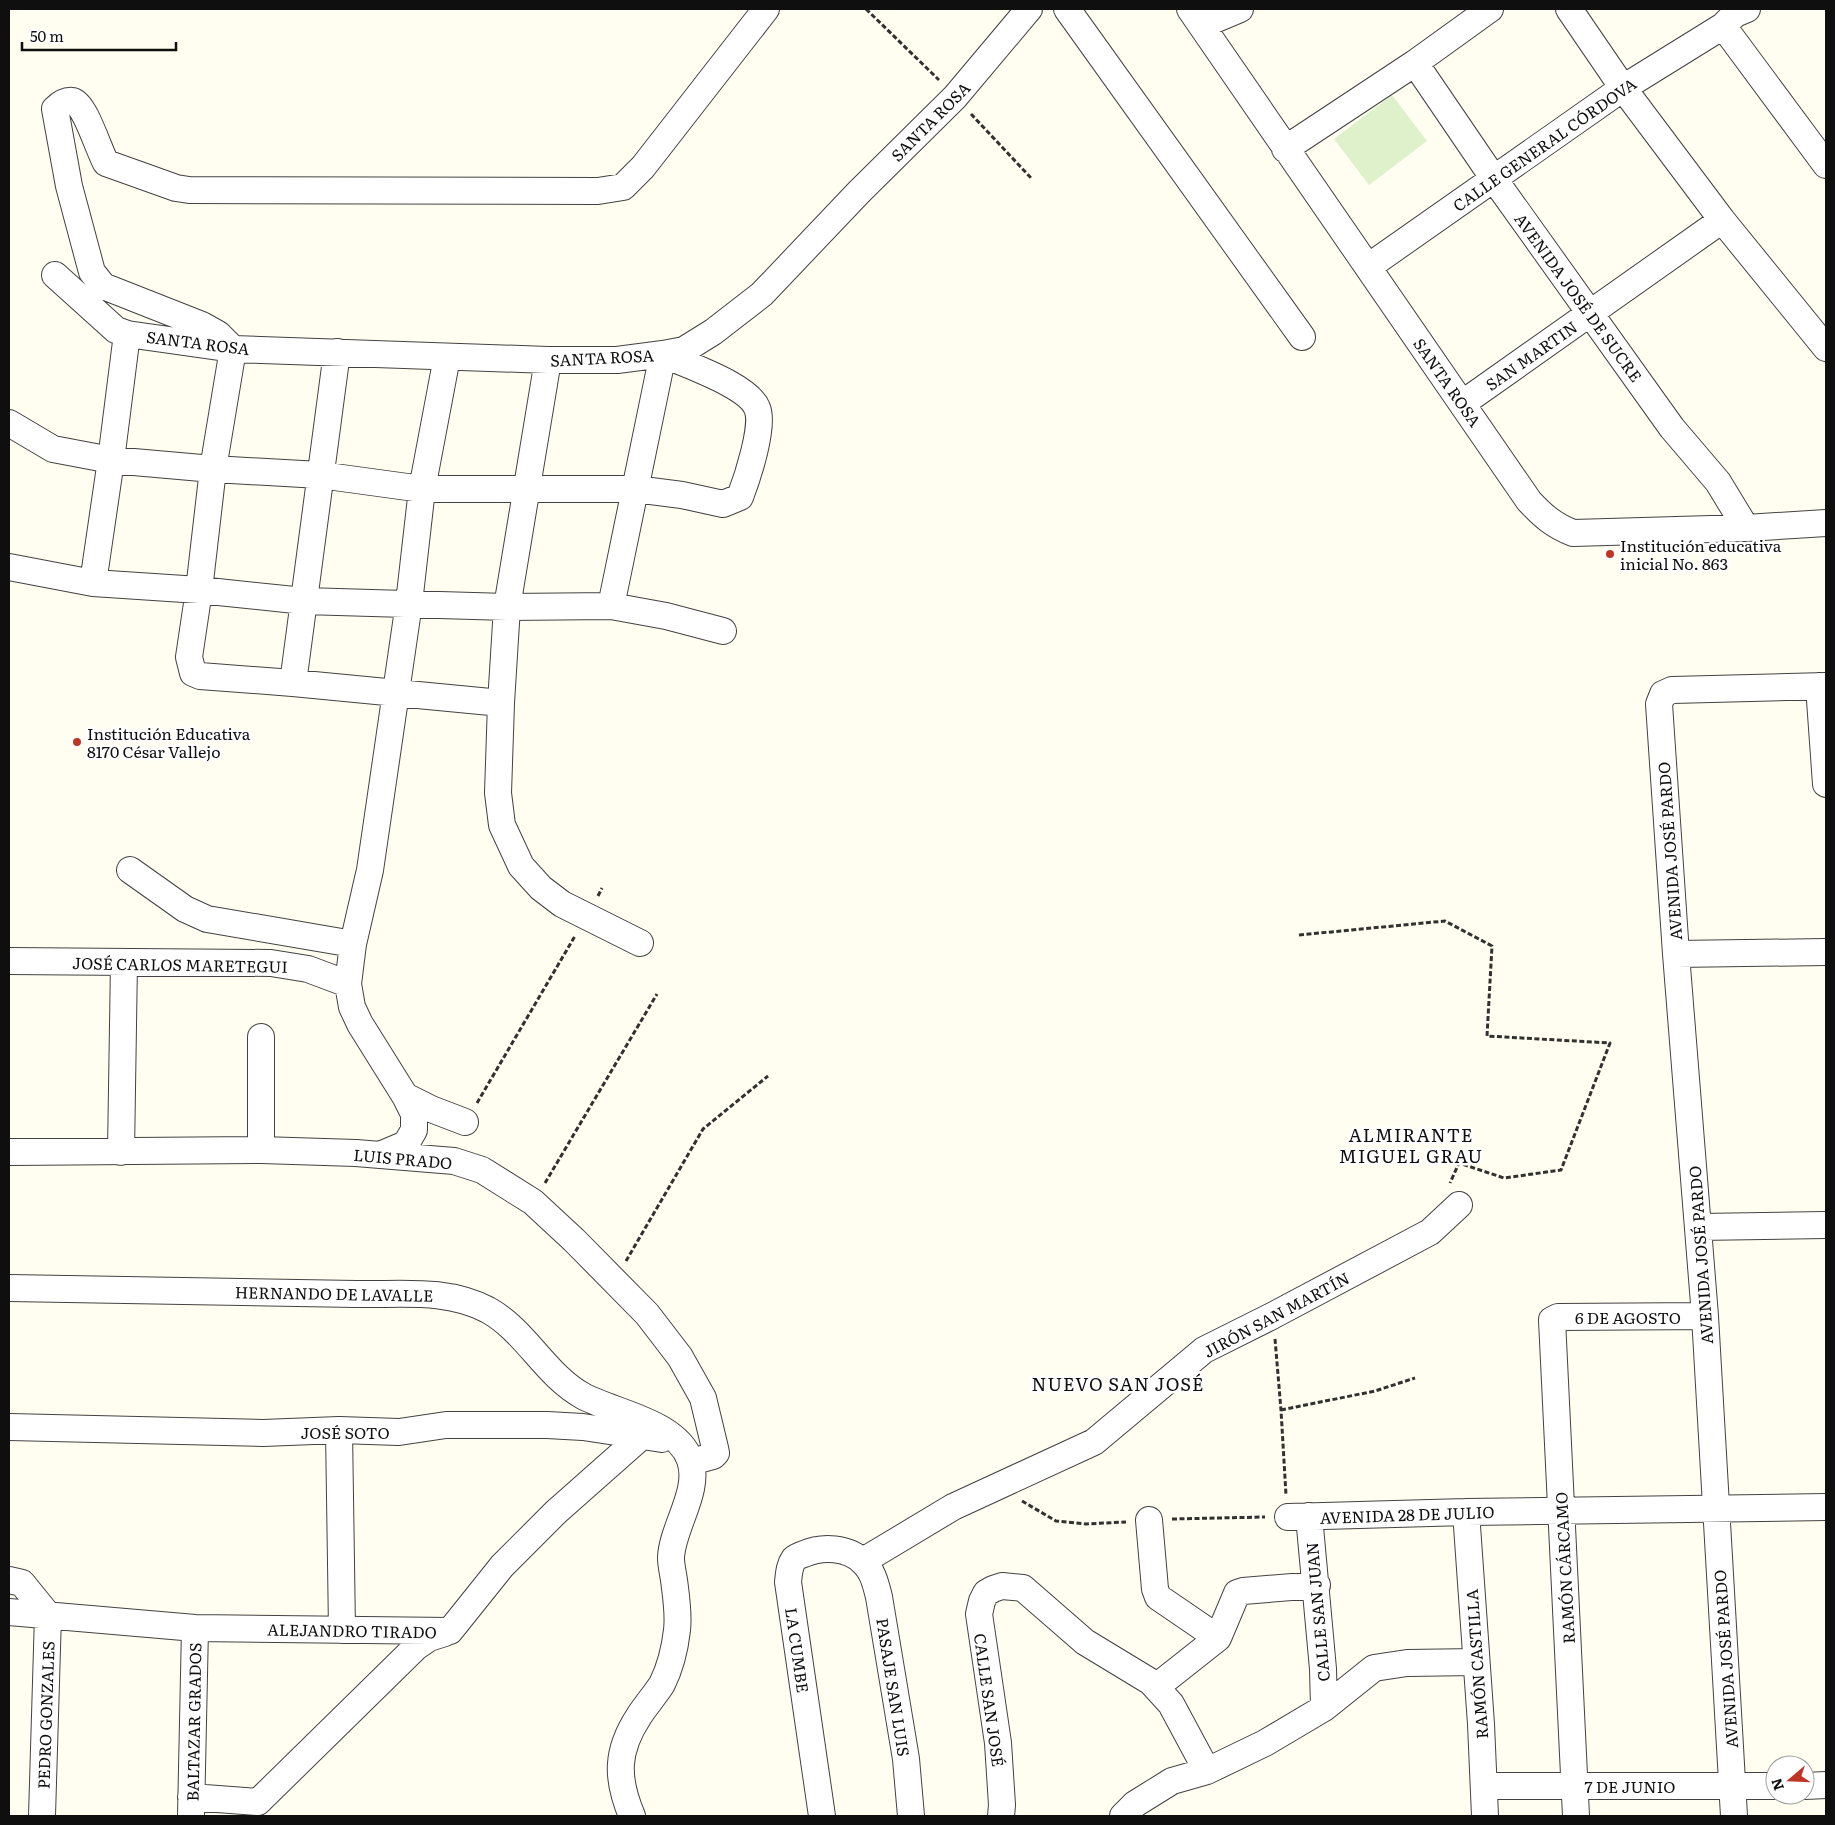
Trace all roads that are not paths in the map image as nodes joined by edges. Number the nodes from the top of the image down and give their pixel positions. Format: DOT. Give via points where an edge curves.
graph roads {
  1 [pos="766,9"];
  2 [pos="1029,9"];
  3 [pos="1067,9"];
  4 [pos="1240,9"];
  5 [pos="1490,9"];
  6 [pos="1569,9"];
  7 [pos="1746,9"];
  8 [pos="1196,17"];
  9 [pos="1723,26"];
  10 [pos="1416,64"];
  11 [pos="1623,88"];
  12 [pos="1285,148"];
  13 [pos="1826,165"];
  14 [pos="1494,179"];
  15 [pos="1722,220"];
  16 [pos="1368,267"];
  17 [pos="56,275"];
  18 [pos="1590,313"];
  19 [pos="127,334"];
  20 [pos="1302,337"];
  21 [pos="1826,348"];
  22 [pos="233,349"];
  23 [pos="337,352"];
  24 [pos="663,354"];
  25 [pos="447,357"];
  26 [pos="548,360"];
  27 [pos="9,402"];
  28 [pos="1463,403"];
  29 [pos="9,423"];
  30 [pos="53,448"];
  31 [pos="111,460"];
  32 [pos="213,469"];
  33 [pos="320,475"];
  34 [pos="422,489"];
  35 [pos="526,489"];
  36 [pos="635,489"];
  37 [pos="1826,523"];
  38 [pos="1746,528"];
  39 [pos="9,567"];
  40 [pos="93,583"];
  41 [pos="199,590"];
  42 [pos="304,602"];
  43 [pos="409,603"];
  44 [pos="611,606"];
  45 [pos="507,607"];
  46 [pos="723,632"];
  47 [pos="294,683"];
  48 [pos="1823,686"];
  49 [pos="396,694"];
  50 [pos="501,703"];
  51 [pos="1826,784"];
  52 [pos="130,870"];
  53 [pos="640,943"];
  54 [pos="353,944"];
  55 [pos="1826,952"];
  56 [pos="1676,954"];
  57 [pos="9,960"];
  58 [pos="124,962"];
  59 [pos="348,984"];
  60 [pos="261,1037"];
  61 [pos="405,1096"];
  62 [pos="466,1122"];
  63 [pos="261,1150"];
  64 [pos="9,1152"];
  65 [pos="121,1152"];
  66 [pos="380,1155"];
  67 [pos="1454,1197"];
  68 [pos="1826,1225"];
  69 [pos="1698,1227"];
  70 [pos="9,1288"];
  71 [pos="1705,1316"];
  72 [pos="1552,1320"];
  73 [pos="9,1427"];
  74 [pos="339,1430"];
  75 [pos="643,1435"];
  76 [pos="685,1452"];
  77 [pos="1826,1507"];
  78 [pos="1716,1508"];
  79 [pos="1561,1510"];
  80 [pos="1466,1512"];
  81 [pos="1298,1517"];
  82 [pos="1150,1520"];
  83 [pos="863,1561"];
  84 [pos="9,1580"];
  85 [pos="1317,1585"];
  86 [pos="9,1612"];
  87 [pos="48,1615"];
  88 [pos="195,1628"];
  89 [pos="342,1630"];
  90 [pos="450,1631"];
  91 [pos="1218,1638"];
  92 [pos="1476,1662"];
  93 [pos="1156,1687"];
  94 [pos="1324,1708"];
  95 [pos="1207,1771"];
  96 [pos="1484,1786"];
  97 [pos="1574,1786"];
  98 [pos="1733,1786"];
  99 [pos="1765,1786"];
  100 [pos="191,1807"];
  101 [pos="42,1816"];
  102 [pos="632,1816"];
  103 [pos="822,1816"];
  104 [pos="911,1816"];
  105 [pos="1001,1816"];
  106 [pos="1123,1816"];
  107 [pos="1485,1816"];
  108 [pos="1576,1816"];
  109 [pos="1734,1816"];
  1 -- 22 [label="street" via="643,168 623,187 598,192 176,188 106,163 78,104 67,101 60,104 55,109 69,186 92,272 103,286 202,325 218,334"];
  2 -- 24 [label="street, SANTA ROSA" via="955,97 762,294 700,342 684,350"];
  3 -- 20 [label="street"];
  4 -- 8 [label="street"];
  5 -- 10 [label="street"];
  6 -- 11 [label="street"];
  7 -- 9 [label="street, CALLE GENERAL CÓRDOVA" via="1735,14"];
  8 -- 12 [label="street, SANTA ROSA"];
  9 -- 11 [label="street, CALLE GENERAL CÓRDOVA"];
  9 -- 13 [label="street"];
  10 -- 12 [label="street"];
  10 -- 14 [label="street, AVENIDA JOSÉ DE SUCRE"];
  11 -- 14 [label="street, CALLE GENERAL CÓRDOVA"];
  11 -- 15 [label="street"];
  12 -- 16 [label="street, SANTA ROSA"];
  14 -- 16 [label="street, CALLE GENERAL CÓRDOVA"];
  14 -- 18 [label="street, AVENIDA JOSÉ DE SUCRE"];
  15 -- 18 [label="street, SAN MARTIN"];
  15 -- 21 [label="street"];
  16 -- 28 [label="street, SANTA ROSA"];
  17 -- 19 [label="street, SANTA ROSA" via="111,327"];
  18 -- 28 [label="street, SAN MARTIN"];
  18 -- 38 [label="street, AVENIDA JOSÉ DE SUCRE" via="1672,428 1718,482"];
  19 -- 22 [label="street, SANTA ROSA"];
  19 -- 31 [label="street"];
  22 -- 23 [label="street, SANTA ROSA"];
  22 -- 32 [label="street"];
  23 -- 25 [label="street, SANTA ROSA"];
  23 -- 33 [label="street"];
  24 -- 26 [label="street, SANTA ROSA" via="617,360"];
  24 -- 36 [label="street"];
  24 -- 36 [label="street" via="736,387 752,398 758,410 757,441 740,497 723,504"];
  25 -- 26 [label="street, SANTA ROSA"];
  25 -- 34 [label="street"];
  26 -- 35 [label="street"];
  27 -- 30 [label="street"];
  28 -- 38 [label="street, SANTA ROSA" via="1528,501 1557,527 1573,534"];
  29 -- 30 [label="street"];
  30 -- 31 [label="street"];
  31 -- 32 [label="street"];
  31 -- 40 [label="street"];
  32 -- 33 [label="street"];
  32 -- 41 [label="street"];
  33 -- 34 [label="street"];
  33 -- 42 [label="street"];
  34 -- 35 [label="street"];
  34 -- 43 [label="street"];
  35 -- 36 [label="street"];
  35 -- 45 [label="street"];
  36 -- 44 [label="street"];
  37 -- 38 [label="street, SANTA ROSA"];
  39 -- 40 [label="street"];
  40 -- 41 [label="street"];
  41 -- 42 [label="street"];
  41 -- 47 [label="street" via="189,657 193,673"];
  42 -- 43 [label="street"];
  42 -- 47 [label="street"];
  43 -- 45 [label="street"];
  43 -- 49 [label="street"];
  44 -- 45 [label="street"];
  44 -- 46 [label="street" via="666,616"];
  45 -- 50 [label="street"];
  47 -- 49 [label="street"];
  48 -- 51 [label="street"];
  48 -- 56 [label="street, AVENIDA JOSÉ PARDO" via="1672,690 1662,694 1658,704"];
  49 -- 50 [label="street"];
  49 -- 54 [label="street" via="370,870"];
  50 -- 53 [label="street" via="498,793 502,825 521,866 541,888 562,904"];
  52 -- 54 [label="street" via="184,909 207,919"];
  54 -- 59 [label="street"];
  55 -- 56 [label="street"];
  56 -- 69 [label="street, AVENIDA JOSÉ PARDO"];
  57 -- 58 [label="street, JOSÉ CARLOS MARETEGUI"];
  58 -- 59 [label="street, JOSÉ CARLOS MARETEGUI" via="271,963 308,969"];
  58 -- 65 [label="street"];
  59 -- 61 [label="street" via="352,1007 360,1024"];
  60 -- 63 [label="street"];
  61 -- 62 [label="street"];
  61 -- 66 [label="street" via="414,1114 414,1130 406,1144"];
  63 -- 65 [label="street, LUIS PRADO"];
  63 -- 66 [label="street, LUIS PRADO"];
  64 -- 65 [label="street, LUIS PRADO"];
  66 -- 76 [label="street, LUIS PRADO" via="454,1161 482,1170 533,1202 615,1281 647,1314 680,1357 703,1398 716,1453 713,1456"];
  67 -- 83 [label="street, JIRÓN SAN MARTÍN" via="1430,1232 1204,1350 1094,1442 953,1507"];
  68 -- 69 [label="street"];
  69 -- 71 [label="street, AVENIDA JOSÉ PARDO"];
  70 -- 76 [label="street, HERNANDO DE LAVALLE" via="430,1293 457,1298 489,1311 509,1326 572,1390 644,1421"];
  71 -- 72 [label="street, 6 DE AGOSTO" via="1558,1317"];
  71 -- 78 [label="street, AVENIDA JOSÉ PARDO"];
  72 -- 79 [label="street, RAMÓN CÁRCAMO"];
  73 -- 74 [label="street, JOSÉ SOTO" via="215,1433"];
  74 -- 75 [label="street, JOSÉ SOTO" via="399,1432 446,1425 546,1425"];
  74 -- 89 [label="street"];
  75 -- 76 [label="street, JOSÉ SOTO"];
  75 -- 90 [label="street, ALEJANDRO TIRADO" via="556,1512 502,1566"];
  76 -- 102 [label="street" via="690,1493 671,1559 677,1629 662,1683 630,1732 620,1761 620,1775"];
  77 -- 78 [label="street, AVENIDA 28 DE JULIO"];
  78 -- 79 [label="street, AVENIDA 28 DE JULIO"];
  78 -- 98 [label="street, AVENIDA JOSÉ PARDO"];
  79 -- 80 [label="street, AVENIDA 28 DE JULIO"];
  79 -- 97 [label="street, RAMÓN CÁRCAMO"];
  80 -- 81 [label="street, AVENIDA 28 DE JULIO"];
  80 -- 92 [label="street, RAMÓN CASTILLA"];
  81 -- 85 [label="street, CALLE SAN JUAN"];
  82 -- 91 [label="street" via="1158,1598"];
  83 -- 103 [label="street, LA CUMBE" via="840,1550 815,1549 795,1558 789,1569 788,1582"];
  83 -- 104 [label="street, PASAJE SAN LUIS" via="873,1576 879,1597 906,1759"];
  84 -- 87 [label="street" via="22,1584"];
  85 -- 91 [label="street" via="1237,1593"];
  85 -- 94 [label="street, CALLE SAN JUAN"];
  86 -- 87 [label="street, ALEJANDRO TIRADO"];
  87 -- 88 [label="street, ALEJANDRO TIRADO"];
  87 -- 101 [label="street, PEDRO GONZALES"];
  88 -- 89 [label="street, ALEJANDRO TIRADO"];
  88 -- 100 [label="street, BALTAZAR GRADOS"];
  89 -- 90 [label="street, ALEJANDRO TIRADO"];
  90 -- 100 [label="street" via="429,1638 416,1647 258,1802"];
  91 -- 93 [label="street"];
  92 -- 94 [label="street" via="1407,1663 1374,1668"];
  92 -- 96 [label="street, RAMÓN CASTILLA"];
  93 -- 95 [label="street" via="1171,1704"];
  93 -- 105 [label="street, CALLE SAN JOSÉ" via="1085,1642 1023,1588 1002,1586 986,1594 979,1614 998,1743"];
  94 -- 95 [label="street" via="1265,1743"];
  95 -- 106 [label="street" via="1172,1780 1135,1804"];
  96 -- 97 [label="street, 7 DE JUNIO"];
  96 -- 107 [label="street, RAMÓN CASTILLA"];
  97 -- 98 [label="street, 7 DE JUNIO"];
  97 -- 108 [label="street, RAMÓN CÁRCAMO"];
  98 -- 99 [label="street, 7 DE JUNIO"];
  98 -- 109 [label="street, AVENIDA JOSÉ PARDO"];
}
